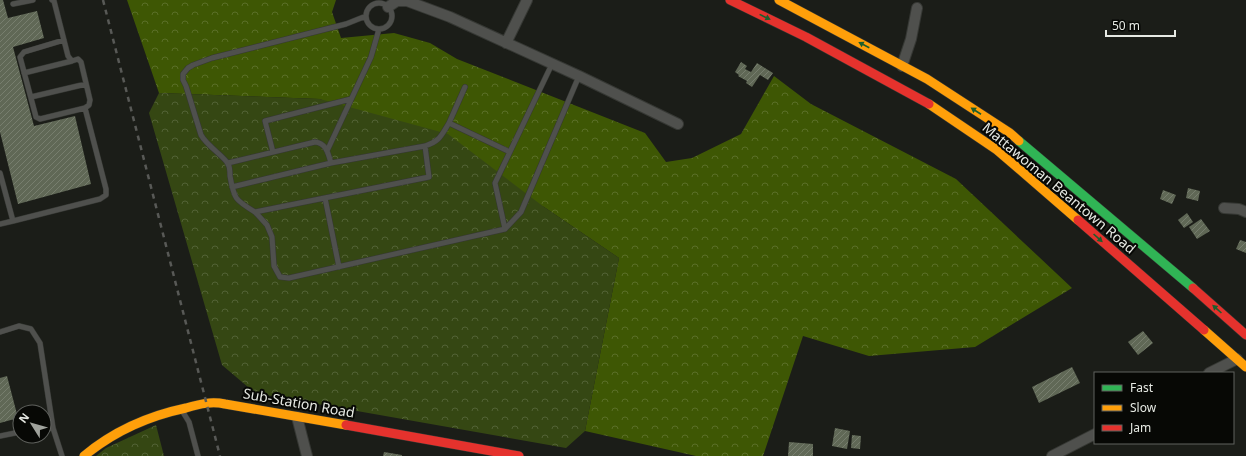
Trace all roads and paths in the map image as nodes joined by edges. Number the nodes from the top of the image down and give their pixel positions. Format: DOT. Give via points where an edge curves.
graph roads {
  1 [pos="33,0"];
  2 [pos="52,0"];
  3 [pos="527,0"];
  4 [pos="730,0"];
  5 [pos="779,0"];
  6 [pos="13,4"];
  7 [pos="388,7"];
  8 [pos="917,8"];
  9 [pos="366,16"];
  10 [pos="380,29"];
  11 [pos="64,40"];
  12 [pos="506,43"];
  13 [pos="72,61"];
  14 [pos="552,64"];
  15 [pos="902,66"];
  16 [pos="24,73"];
  17 [pos="876,74"];
  18 [pos="579,76"];
  19 [pos="86,84"];
  20 [pos="465,87"];
  21 [pos="31,97"];
  22 [pos="351,99"];
  23 [pos="85,108"];
  24 [pos="448,123"];
  25 [pos="678,124"];
  26 [pos="1003,128"];
  27 [pos="425,146"];
  28 [pos="327,151"];
  29 [pos="273,152"];
  30 [pos="510,152"];
  31 [pos="228,163"];
  32 [pos="331,163"];
  33 [pos="0,173"];
  34 [pos="232,187"];
  35 [pos="6,196"];
  36 [pos="0,197"];
  37 [pos="325,198"];
  38 [pos="1224,208"];
  39 [pos="255,212"];
  40 [pos="1246,212"];
  41 [pos="13,221"];
  42 [pos="0,224"];
  43 [pos="505,229"];
  44 [pos="339,267"];
  45 [pos="0,332"];
  46 [pos="1246,335"];
  47 [pos="1241,359"];
  48 [pos="1246,367"];
  49 [pos="1211,372"];
  50 [pos="181,408"];
  51 [pos="297,417"];
  52 [pos="53,428"];
  53 [pos="12,434"];
  54 [pos="1094,435"];
  55 [pos="0,436"];
  56 [pos="509,455"];
  57 [pos="62,456"];
  58 [pos="84,456"];
  59 [pos="198,456"];
  60 [pos="307,456"];
  61 [pos="519,456"];
  62 [pos="1052,456"];
  1 -- 6 [label="lane"];
  2 -- 11 [label="lane"];
  3 -- 12 [label="street"];
  4 -- 17 [label="main road, Mattawoman Beantown Road, one-way"];
  15 -- 5 [label="main road, Mattawoman Beantown Road, one-way"];
  7 -- 9 [label="lane" via="377,4 369,8"];
  7 -- 10 [label="lane" via="392,19 388,26"];
  7 -- 12 [label="street" via="397,2 407,1 450,17"];
  8 -- 15 [label="street"];
  9 -- 10 [label="lane" via="369,24"];
  9 -- 31 [label="lane" via="346,24 212,58 188,68 183,74 183,80 200,135 204,142"];
  10 -- 22 [label="lane" via="371,57"];
  11 -- 13 [label="lane"];
  11 -- 16 [label="lane" via="24,52 20,57"];
  12 -- 14 [label="street"];
  13 -- 16 [label="lane"];
  13 -- 19 [label="lane" via="78,59 81,62"];
  14 -- 18 [label="street"];
  14 -- 30 [label="lane"];
  26 -- 15 [label="main road, Mattawoman Beantown Road, one-way"];
  16 -- 21 [label="lane"];
  17 -- 26 [label="main road" via="892,74 990,133"];
  17 -- 47 [label="main road, Mattawoman Beantown Road, one-way" via="938,109 997,150"];
  18 -- 25 [label="street"];
  18 -- 43 [label="lane" via="521,212"];
  19 -- 21 [label="lane"];
  19 -- 23 [label="lane" via="90,100"];
  20 -- 24 [label="lane"];
  21 -- 23 [label="lane" via="36,117 40,120"];
  22 -- 28 [label="lane"];
  22 -- 29 [label="lane" via="265,121"];
  23 -- 41 [label="lane" via="106,195 100,199"];
  24 -- 27 [label="lane" via="440,139"];
  24 -- 30 [label="lane"];
  46 -- 26 [label="main road, Mattawoman Beantown Road, one-way" via="1172,269"];
  27 -- 32 [label="lane"];
  27 -- 37 [label="lane" via="429,177"];
  28 -- 29 [label="lane" via="320,142 315,142"];
  28 -- 32 [label="lane"];
  29 -- 31 [label="lane"];
  30 -- 43 [label="lane" via="495,183"];
  31 -- 34 [label="lane"];
  32 -- 34 [label="lane"];
  33 -- 35 [label="lane"];
  34 -- 39 [label="lane" via="236,198"];
  35 -- 36 [label="lane"];
  35 -- 41 [label="lane"];
  37 -- 39 [label="lane"];
  37 -- 44 [label="lane"];
  38 -- 40 [label="street"];
  39 -- 44 [label="lane" via="267,225 272,237 274,266 280,277 288,278"];
  41 -- 42 [label="lane"];
  43 -- 44 [label="lane"];
  45 -- 52 [label="lane" via="19,326 31,329 40,343"];
  47 -- 48 [label="main road, Mattawoman Beantown Road"];
  47 -- 49 [label="street"];
  50 -- 51 [label="main road, Sub-Station Road" via="212,402"];
  50 -- 58 [label="main road, Sub-Station Road" via="147,418 117,433"];
  50 -- 59 [label="lane" via="189,422"];
  51 -- 56 [label="main road, Sub-Station Road"];
  51 -- 60 [label="street"];
  52 -- 57 [label="lane"];
  53 -- 55 [label="lane"];
  54 -- 62 [label="street"];
  56 -- 61 [label="main road, Sub-Station Road"];
}
